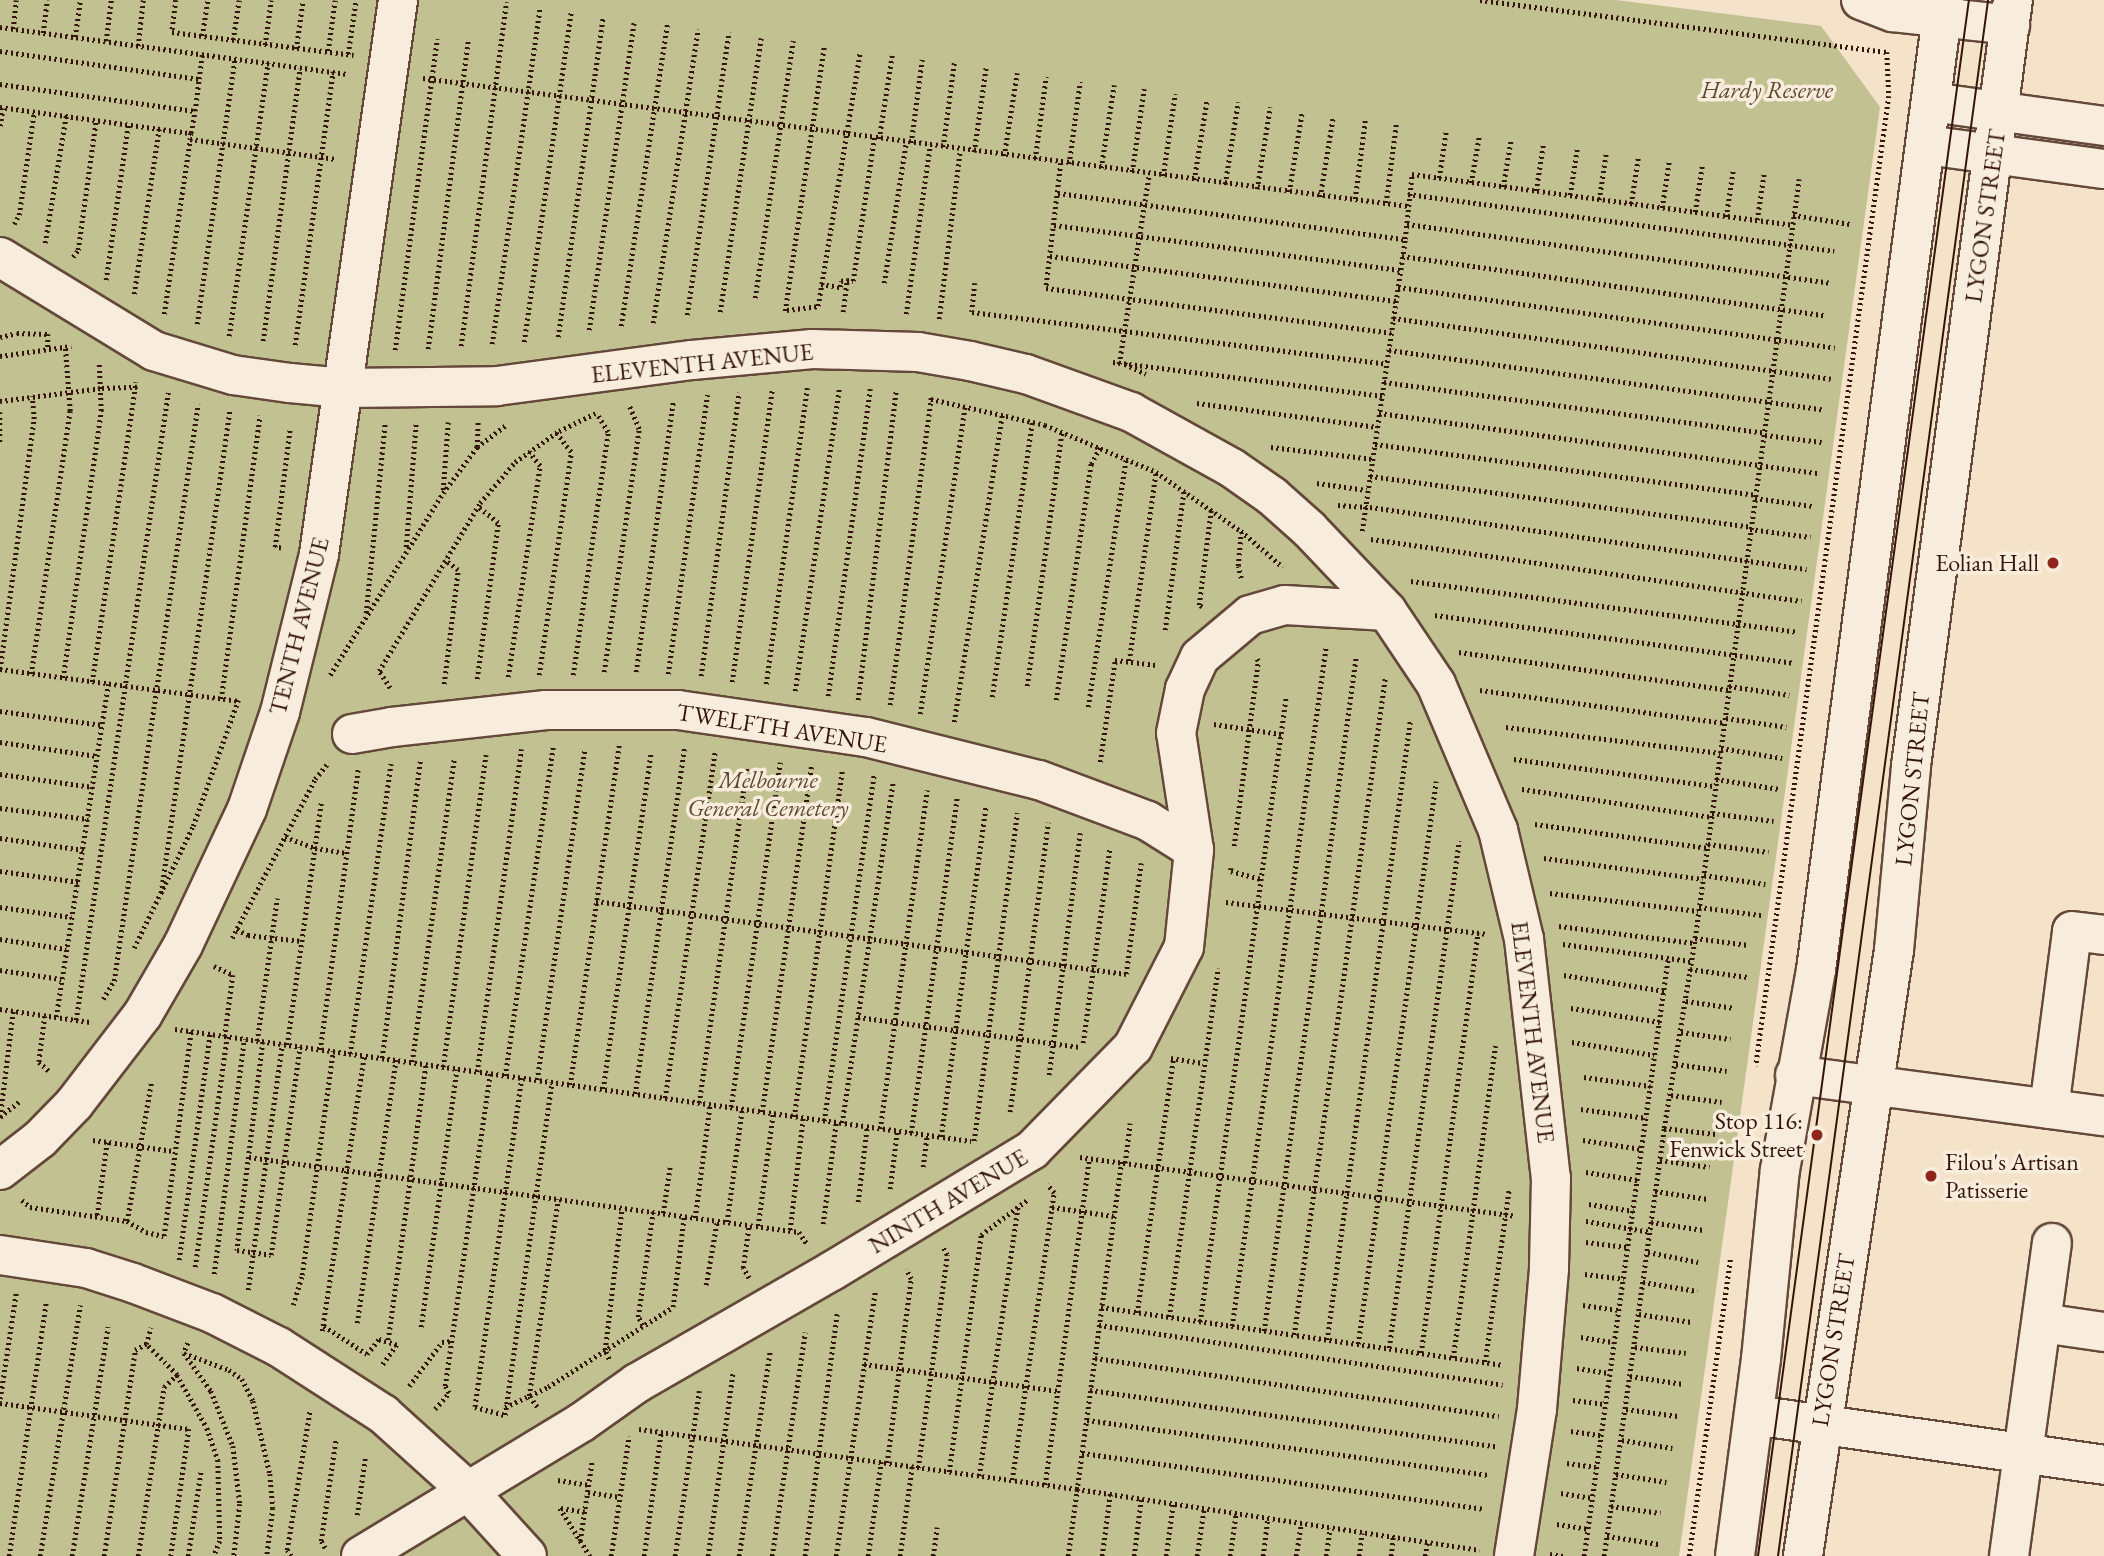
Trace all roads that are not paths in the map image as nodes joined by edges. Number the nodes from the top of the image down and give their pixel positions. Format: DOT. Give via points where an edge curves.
graph roads {
  1 [pos="398,0"];
  2 [pos="1861,0"];
  3 [pos="1943,9"];
  4 [pos="2012,13"];
  5 [pos="1931,102"];
  6 [pos="2000,111"];
  7 [pos="2104,126"];
  8 [pos="1926,145"];
  9 [pos="1994,155"];
  10 [pos="2104,169"];
  11 [pos="22,262"];
  12 [pos="344,388"];
  13 [pos="1397,596"];
  14 [pos="348,752"];
  15 [pos="1194,850"];
  16 [pos="2104,935"];
  17 [pos="1796,1075"];
  18 [pos="1872,1085"];
  19 [pos="2049,1109"];
  20 [pos="2104,1116"];
  21 [pos="7,1181"];
  22 [pos="2052,1242"];
  23 [pos="40,1260"];
  24 [pos="2042,1323"];
  25 [pos="2104,1332"];
  26 [pos="1754,1415"];
  27 [pos="1821,1424"];
  28 [pos="2023,1454"];
  29 [pos="2104,1465"];
  30 [pos="467,1490"];
  31 [pos="351,1545"];
  32 [pos="527,1556"];
  33 [pos="1514,1556"];
  34 [pos="1735,1556"];
  35 [pos="1803,1556"];
  36 [pos="2009,1556"];
  1 -- 12 [label="street, TENTH AVENUE"];
  2 -- 3 [label="street" via="1894,12"];
  3 -- 4 [label="street"];
  3 -- 5 [label="street"];
  4 -- 6 [label="street, LYGON STREET"];
  5 -- 6 [label="street"];
  5 -- 8 [label="street"];
  6 -- 7 [label="street"];
  6 -- 9 [label="street, LYGON STREET"];
  8 -- 9 [label="street"];
  8 -- 17 [label="street" via="1816,970"];
  9 -- 10 [label="street"];
  9 -- 18 [label="street, LYGON STREET" via="1911,766 1894,950"];
  11 -- 12 [label="street, ELEVENTH AVENUE" via="117,337 190,378 270,390"];
  12 -- 13 [label="street, ELEVENTH AVENUE" via="497,386 800,349 866,349 933,373 1026,374 1113,405 1232,468"];
  12 -- 21 [label="street, TENTH AVENUE" via="319,554 280,712 247,809 150,1023 40,1139"];
  13 -- 15 [label="street, NINTH AVENUE" via="1286,605 1250,615 1200,657 1185,690 1176,733"];
  13 -- 33 [label="street, ELEVENTH AVENUE" via="1478,783 1477,824 1547,1021 1551,1178 1564,1210 1549,1269 1537,1409"];
  14 -- 15 [label="street, TWELFTH AVENUE" via="392,727 546,710 678,710 866,737 1039,780 1148,821"];
  15 -- 30 [label="street, NINTH AVENUE" via="1184,947 1133,1047 1040,1171 832,1271 637,1382 582,1422"];
  16 -- 19 [label="street" via="2072,931"];
  17 -- 18 [label="street"];
  17 -- 26 [label="street" via="1780,1170"];
  18 -- 19 [label="street"];
  18 -- 27 [label="street, LYGON STREET"];
  19 -- 20 [label="street"];
  22 -- 24 [label="street"];
  23 -- 30 [label="street" via="162,1294 234,1324 331,1378 383,1414"];
  24 -- 25 [label="street"];
  24 -- 28 [label="street"];
  26 -- 27 [label="street"];
  26 -- 34 [label="street"];
  27 -- 28 [label="street"];
  27 -- 35 [label="street, LYGON STREET"];
  28 -- 29 [label="street"];
  28 -- 36 [label="street"];
  30 -- 31 [label="street, NINTH AVENUE"];
  30 -- 32 [label="street"];
}
